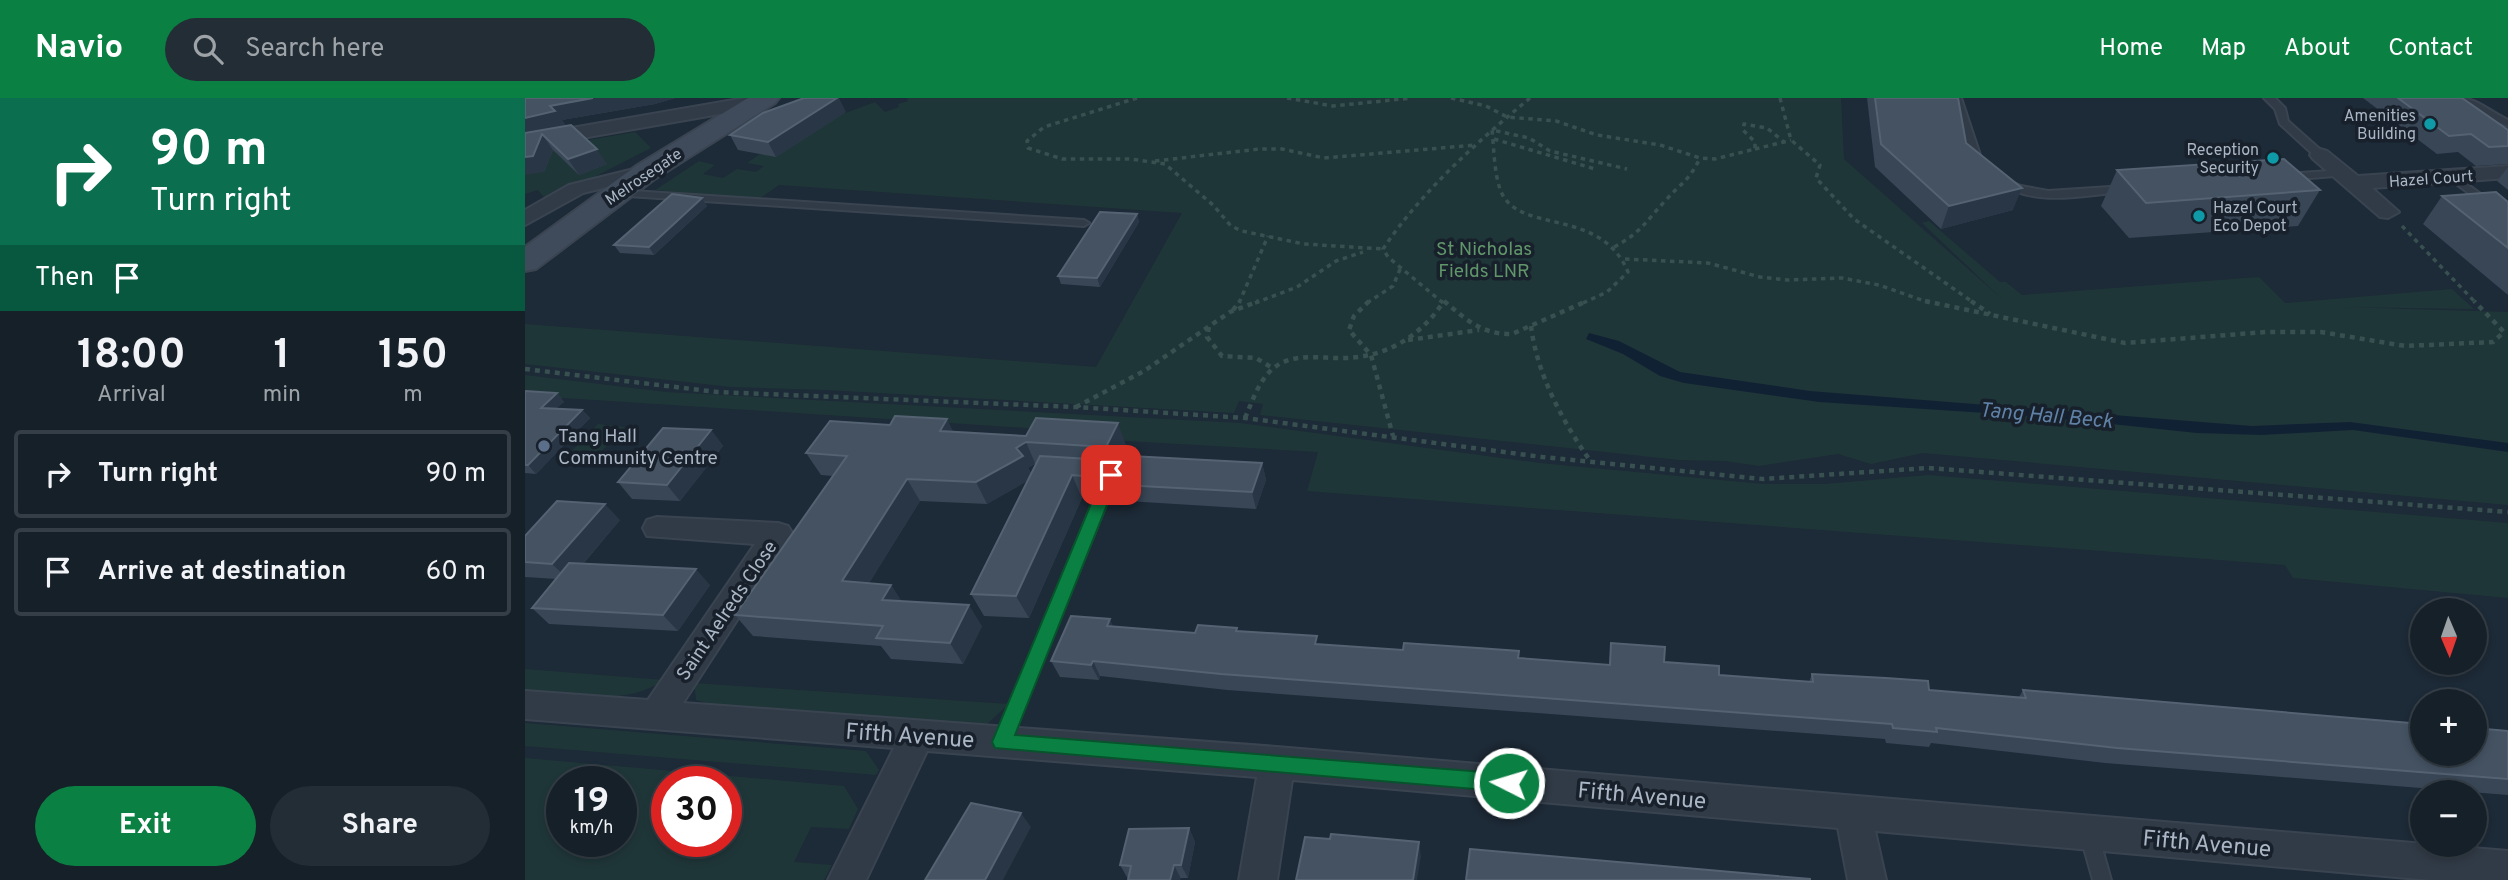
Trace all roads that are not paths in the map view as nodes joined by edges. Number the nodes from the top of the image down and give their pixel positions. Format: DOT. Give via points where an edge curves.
graph roads {
  1 [pos="1956,98"];
  2 [pos="2269,98"];
  3 [pos="2464,98"];
  4 [pos="763,99"];
  5 [pos="2508,123"];
  6 [pos="525,142"];
  7 [pos="2320,155"];
  8 [pos="646,172"];
  9 [pos="2508,172"];
  10 [pos="2452,176"];
  11 [pos="2270,178"];
  12 [pos="2348,178"];
  13 [pos="2137,188"];
  14 [pos="615,193"];
  15 [pos="2388,212"];
  16 [pos="525,219"];
  17 [pos="2508,219"];
  18 [pos="1084,223"];
  19 [pos="525,262"];
  20 [pos="1061,472"];
  21 [pos="657,528"];
  22 [pos="525,705"];
  23 [pos="656,715"];
  24 [pos="917,736"];
  25 [pos="1002,742"];
  26 [pos="1277,763"];
  27 [pos="1853,814"];
  28 [pos="2088,833"];
  29 [pos="2508,869"];
  30 [pos="2476,873"];
  31 [pos="847,880"];
  32 [pos="1258,880"];
  33 [pos="1867,880"];
  34 [pos="2102,880"];
  1 -- 13 [label="lane" via="1971,148 1987,171 2009,185 2059,194"];
  2 -- 7 [label="lane" via="2280,108 2283,121"];
  3 -- 5 [label="lane"];
  4 -- 6 [label="street"];
  4 -- 8 [label="street, Melrosegate"];
  7 -- 12 [label="street, Hazel Court"];
  8 -- 14 [label="street, Melrosegate"];
  8 -- 16 [label="street" via="576,190"];
  9 -- 10 [label="street, Hazel Court"];
  10 -- 12 [label="street, Hazel Court"];
  10 -- 17 [label="lane"];
  11 -- 12 [label="lane"];
  12 -- 15 [label="street, Hazel Court"];
  14 -- 18 [label="lane"];
  14 -- 19 [label="street, Melrosegate"];
  20 -- 25 [label="lane" via="1111,475"];
  21 -- 23 [label="street, Saint Aelreds Close" via="778,534"];
  22 -- 23 [label="street, Fifth Avenue"];
  23 -- 24 [label="street, Fifth Avenue"];
  24 -- 25 [label="street, Fifth Avenue"];
  24 -- 31 [label="street"];
  25 -- 26 [label="street, Fifth Avenue"];
  26 -- 27 [label="street, Fifth Avenue"];
  26 -- 32 [label="street"];
  27 -- 28 [label="street, Fifth Avenue"];
  27 -- 33 [label="street"];
  28 -- 30 [label="street, Fifth Avenue"];
  28 -- 34 [label="lane"];
  29 -- 30 [label="street, Fifth Avenue"];
}
